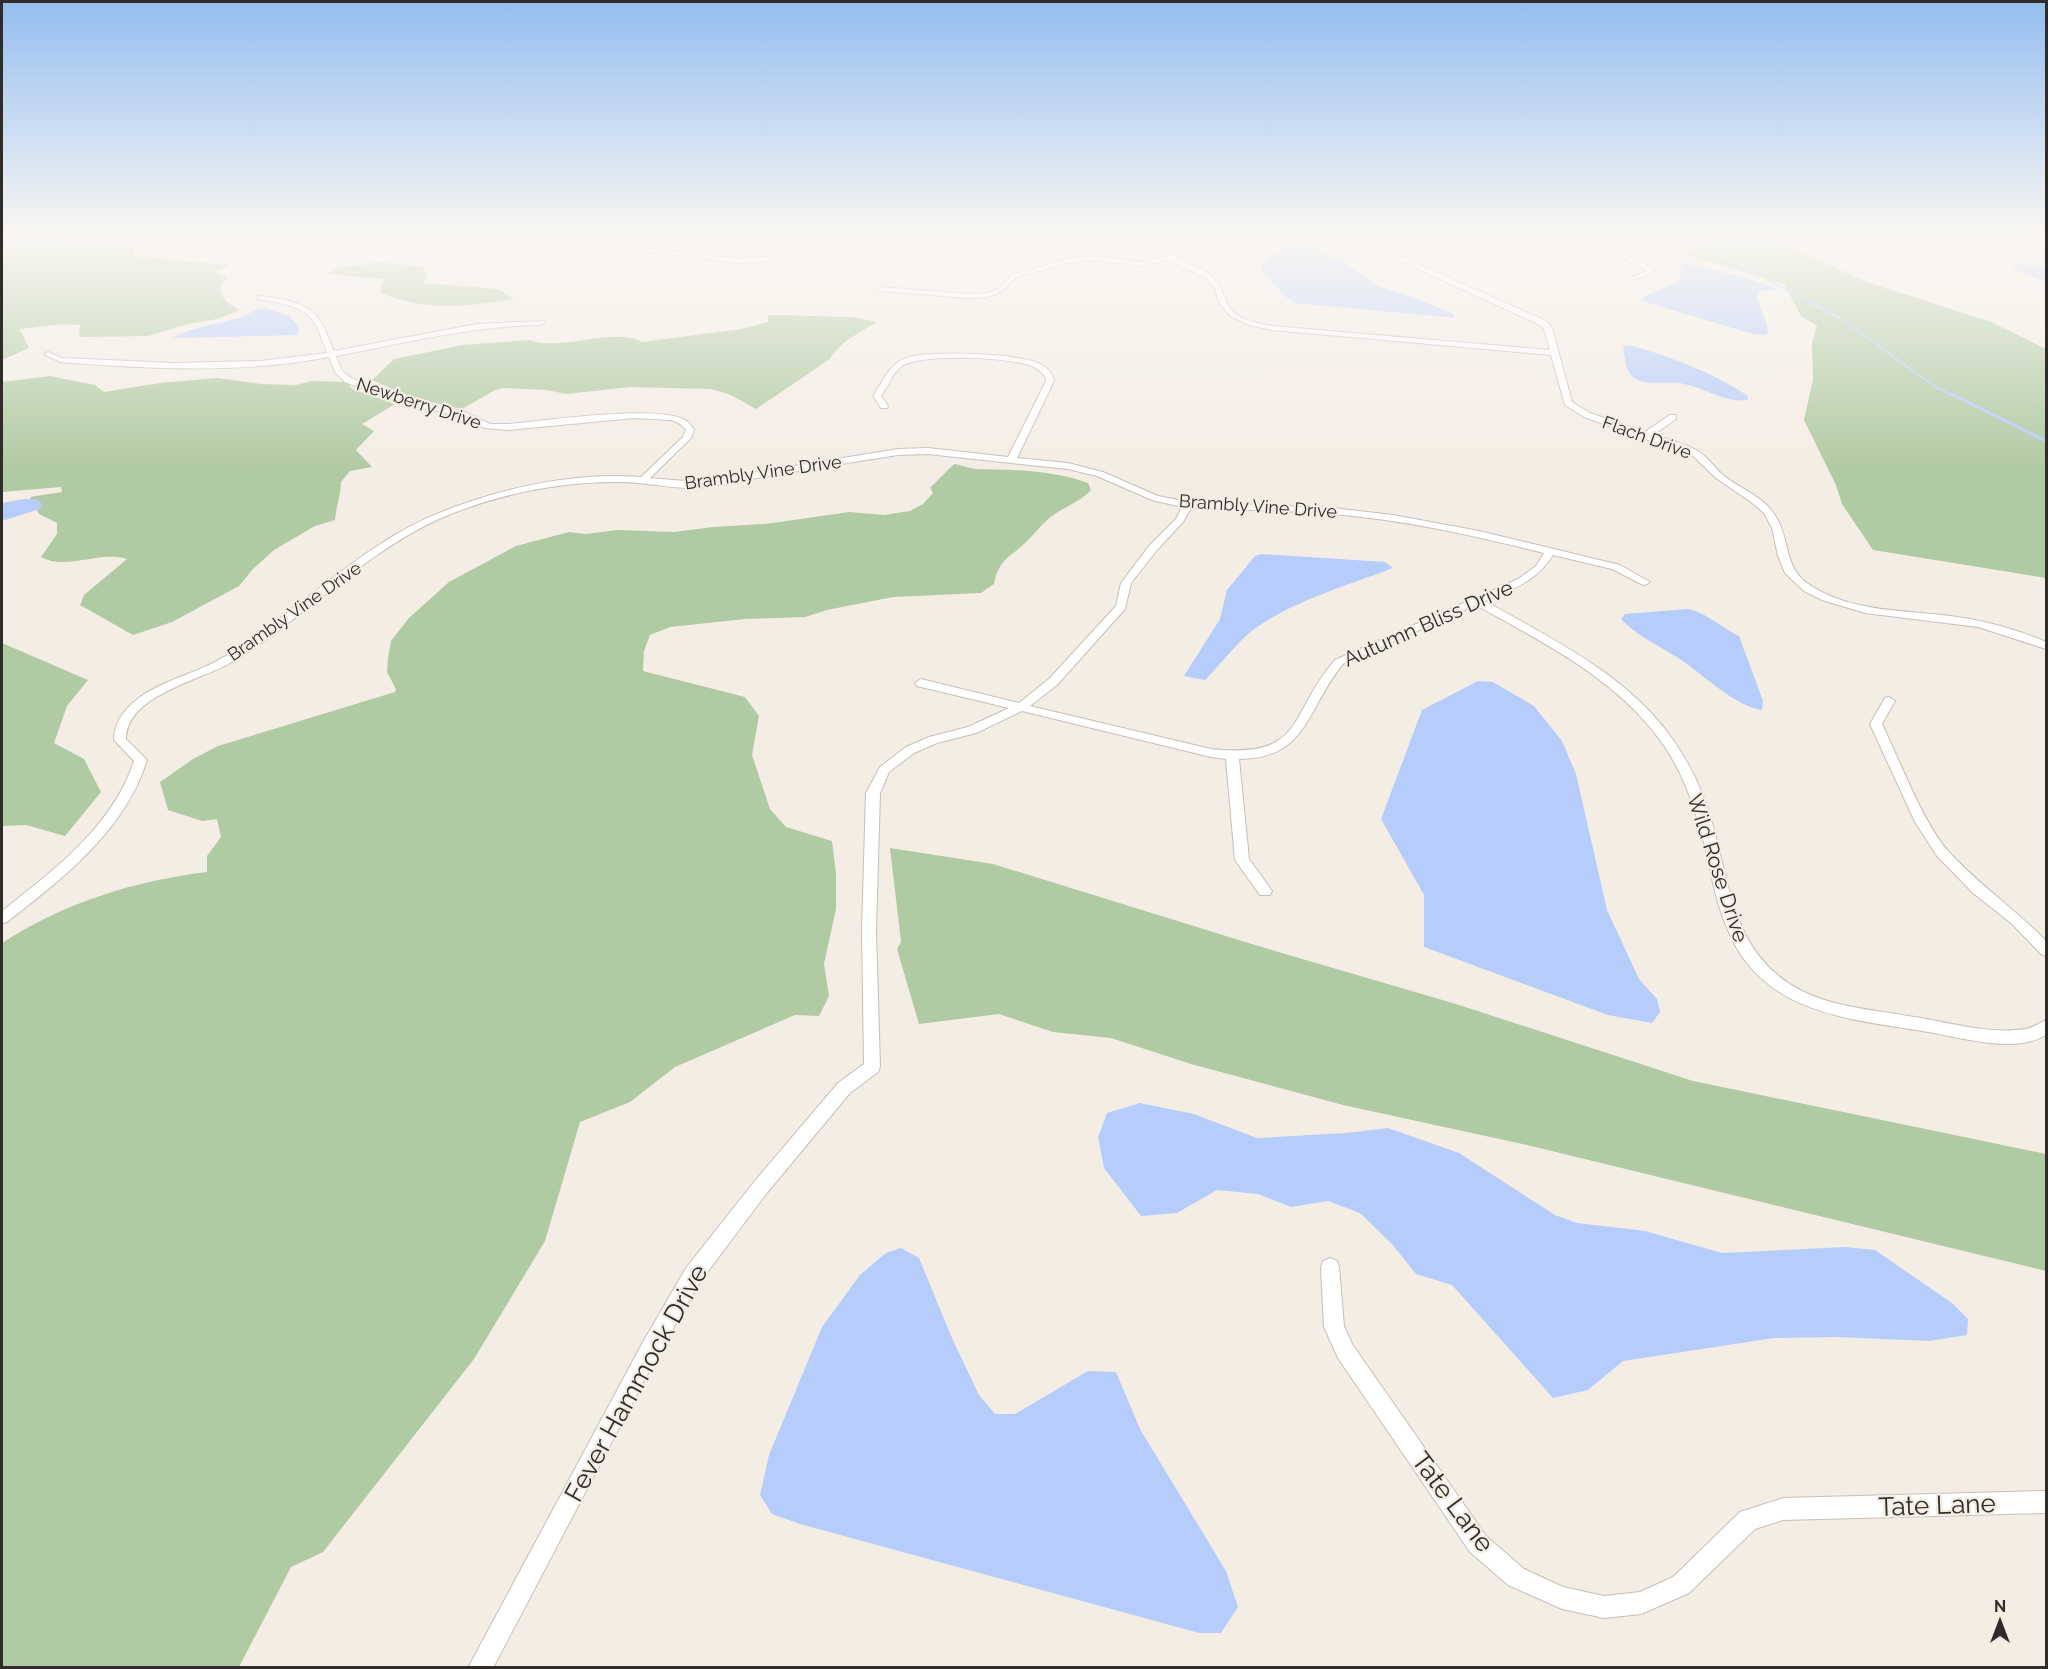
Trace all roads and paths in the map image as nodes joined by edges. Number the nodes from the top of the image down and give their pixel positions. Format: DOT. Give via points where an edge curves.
graph roads {
  1 [pos="311,315"];
  2 [pos="1233,315"];
  3 [pos="1527,315"];
  4 [pos="541,323"];
  5 [pos="1554,352"];
  6 [pos="48,354"];
  7 [pos="330,354"];
  8 [pos="884,406"];
  9 [pos="1673,417"];
  10 [pos="1647,435"];
  11 [pos="1011,460"];
  12 [pos="642,481"];
  13 [pos="1188,505"];
  14 [pos="1550,552"];
  15 [pos="1645,582"];
  16 [pos="1475,600"];
  17 [pos="2046,646"];
  18 [pos="921,682"];
  19 [pos="1889,701"];
  20 [pos="1021,707"];
  21 [pos="1232,756"];
  22 [pos="1265,891"];
  23 [pos="2,918"];
  24 [pos="2046,950"];
  25 [pos="2046,1027"];
  26 [pos="1330,1267"];
  27 [pos="2046,1502"];
  28 [pos="482,1667"];
  1 -- 7 [label="street, Newberry Drive"];
  2 -- 5 [label="street" via="1254,325 1273,328"];
  3 -- 5 [label="street, Flach Drive" via="1548,328"];
  4 -- 7 [label="street" via="515,322 430,334"];
  5 -- 10 [label="street, Flach Drive" via="1568,403 1587,415"];
  6 -- 7 [label="street" via="60,360 154,367 288,361"];
  7 -- 12 [label="street, Newberry Drive" via="348,380 403,401 462,414 488,426 634,416 683,422 690,430 687,438"];
  8 -- 11 [label="street" via="877,396 899,365 911,359 943,355 1037,366 1050,375 1050,381"];
  9 -- 10 [label="street"];
  10 -- 17 [label="street, Flach Drive" via="1692,450 1764,509 1773,518 1786,569 1823,597 1849,606 1980,624 2014,632"];
  11 -- 12 [label="street, Brambly Vine Drive" via="928,451 898,452 697,484"];
  11 -- 13 [label="street, Brambly Vine Drive" via="1100,474 1155,498"];
  12 -- 23 [label="street, Brambly Vine Drive" via="564,483 432,518 389,543 229,659 154,693 128,714 119,728 120,740 141,760 130,791 74,858"];
  13 -- 14 [label="street, Brambly Vine Drive" via="1333,511 1393,518"];
  13 -- 20 [label="street, Fever Hammock Drive" via="1180,520 1126,583 1121,607 1053,682"];
  14 -- 15 [label="street, Brambly Vine Drive" via="1616,567"];
  14 -- 16 [label="street, Autumn Bliss Drive" via="1540,568 1522,581"];
  16 -- 21 [label="street, Autumn Bliss Drive" via="1339,662 1326,677 1291,739 1272,750"];
  16 -- 25 [label="street, Wild Rose Drive" via="1604,679 1650,719 1676,751 1698,797 1735,934 1751,961 1772,981 1824,1006 1967,1032 2011,1037 2042,1032"];
  18 -- 20 [label="street, Autumn Bliss Drive"];
  19 -- 24 [label="street" via="1876,724 1922,822 1942,853"];
  20 -- 21 [label="street, Autumn Bliss Drive"];
  20 -- 28 [label="street, Fever Hammock Drive" via="972,730 910,750 884,770 873,793 869,930 872,1067 843,1088 693,1275"];
  21 -- 22 [label="street" via="1242,860"];
  26 -- 27 [label="street, Tate Lane" via="1334,1327 1345,1351 1478,1544 1516,1577 1562,1598 1604,1607 1641,1603 1681,1585 1748,1520 1783,1509"];
}
